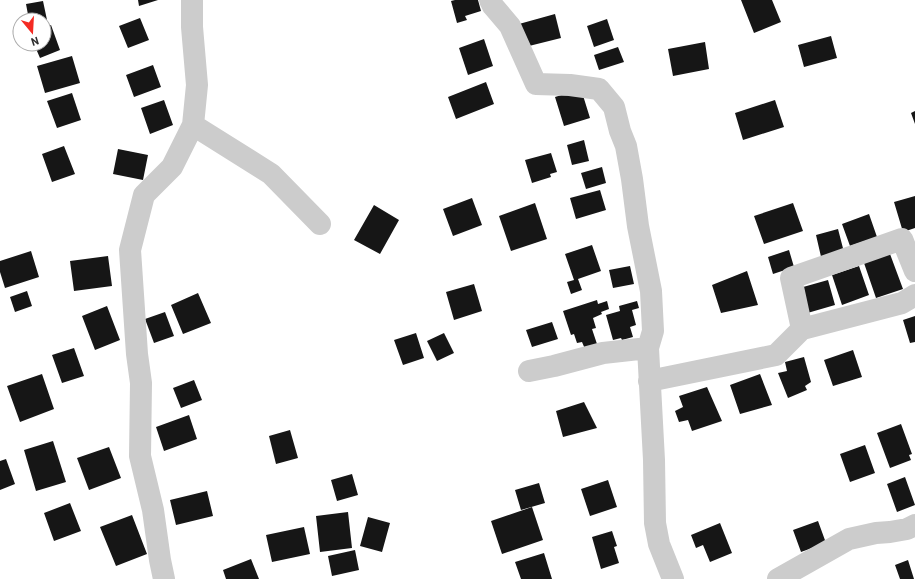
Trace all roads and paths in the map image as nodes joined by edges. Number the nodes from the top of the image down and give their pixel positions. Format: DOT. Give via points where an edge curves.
graph roads {
  1 [pos="192,0"];
  2 [pos="490,0"];
  3 [pos="193,125"];
  4 [pos="320,224"];
  5 [pos="915,271"];
  6 [pos="915,295"];
  7 [pos="802,329"];
  8 [pos="648,348"];
  9 [pos="529,371"];
  10 [pos="649,381"];
  11 [pos="915,525"];
  12 [pos="164,579"];
  13 [pos="673,579"];
  14 [pos="778,579"];
  1 -- 3 [label="street" via="197,85"];
  2 -- 8 [label="street" via="510,26 536,84 599,89 614,107 626,146 651,291 653,331"];
  3 -- 4 [label="street" via="271,174"];
  3 -- 12 [label="street" via="172,167 144,195 130,250 141,383 140,456 153,510"];
  5 -- 7 [label="street" via="902,239 787,276"];
  6 -- 7 [label="street" via="902,303"];
  7 -- 10 [label="street" via="776,355"];
  8 -- 9 [label="street" via="603,353"];
  8 -- 10 [label="street"];
  10 -- 13 [label="street" via="655,523 659,544"];
  11 -- 14 [label="street" via="907,529 849,539"];
}
